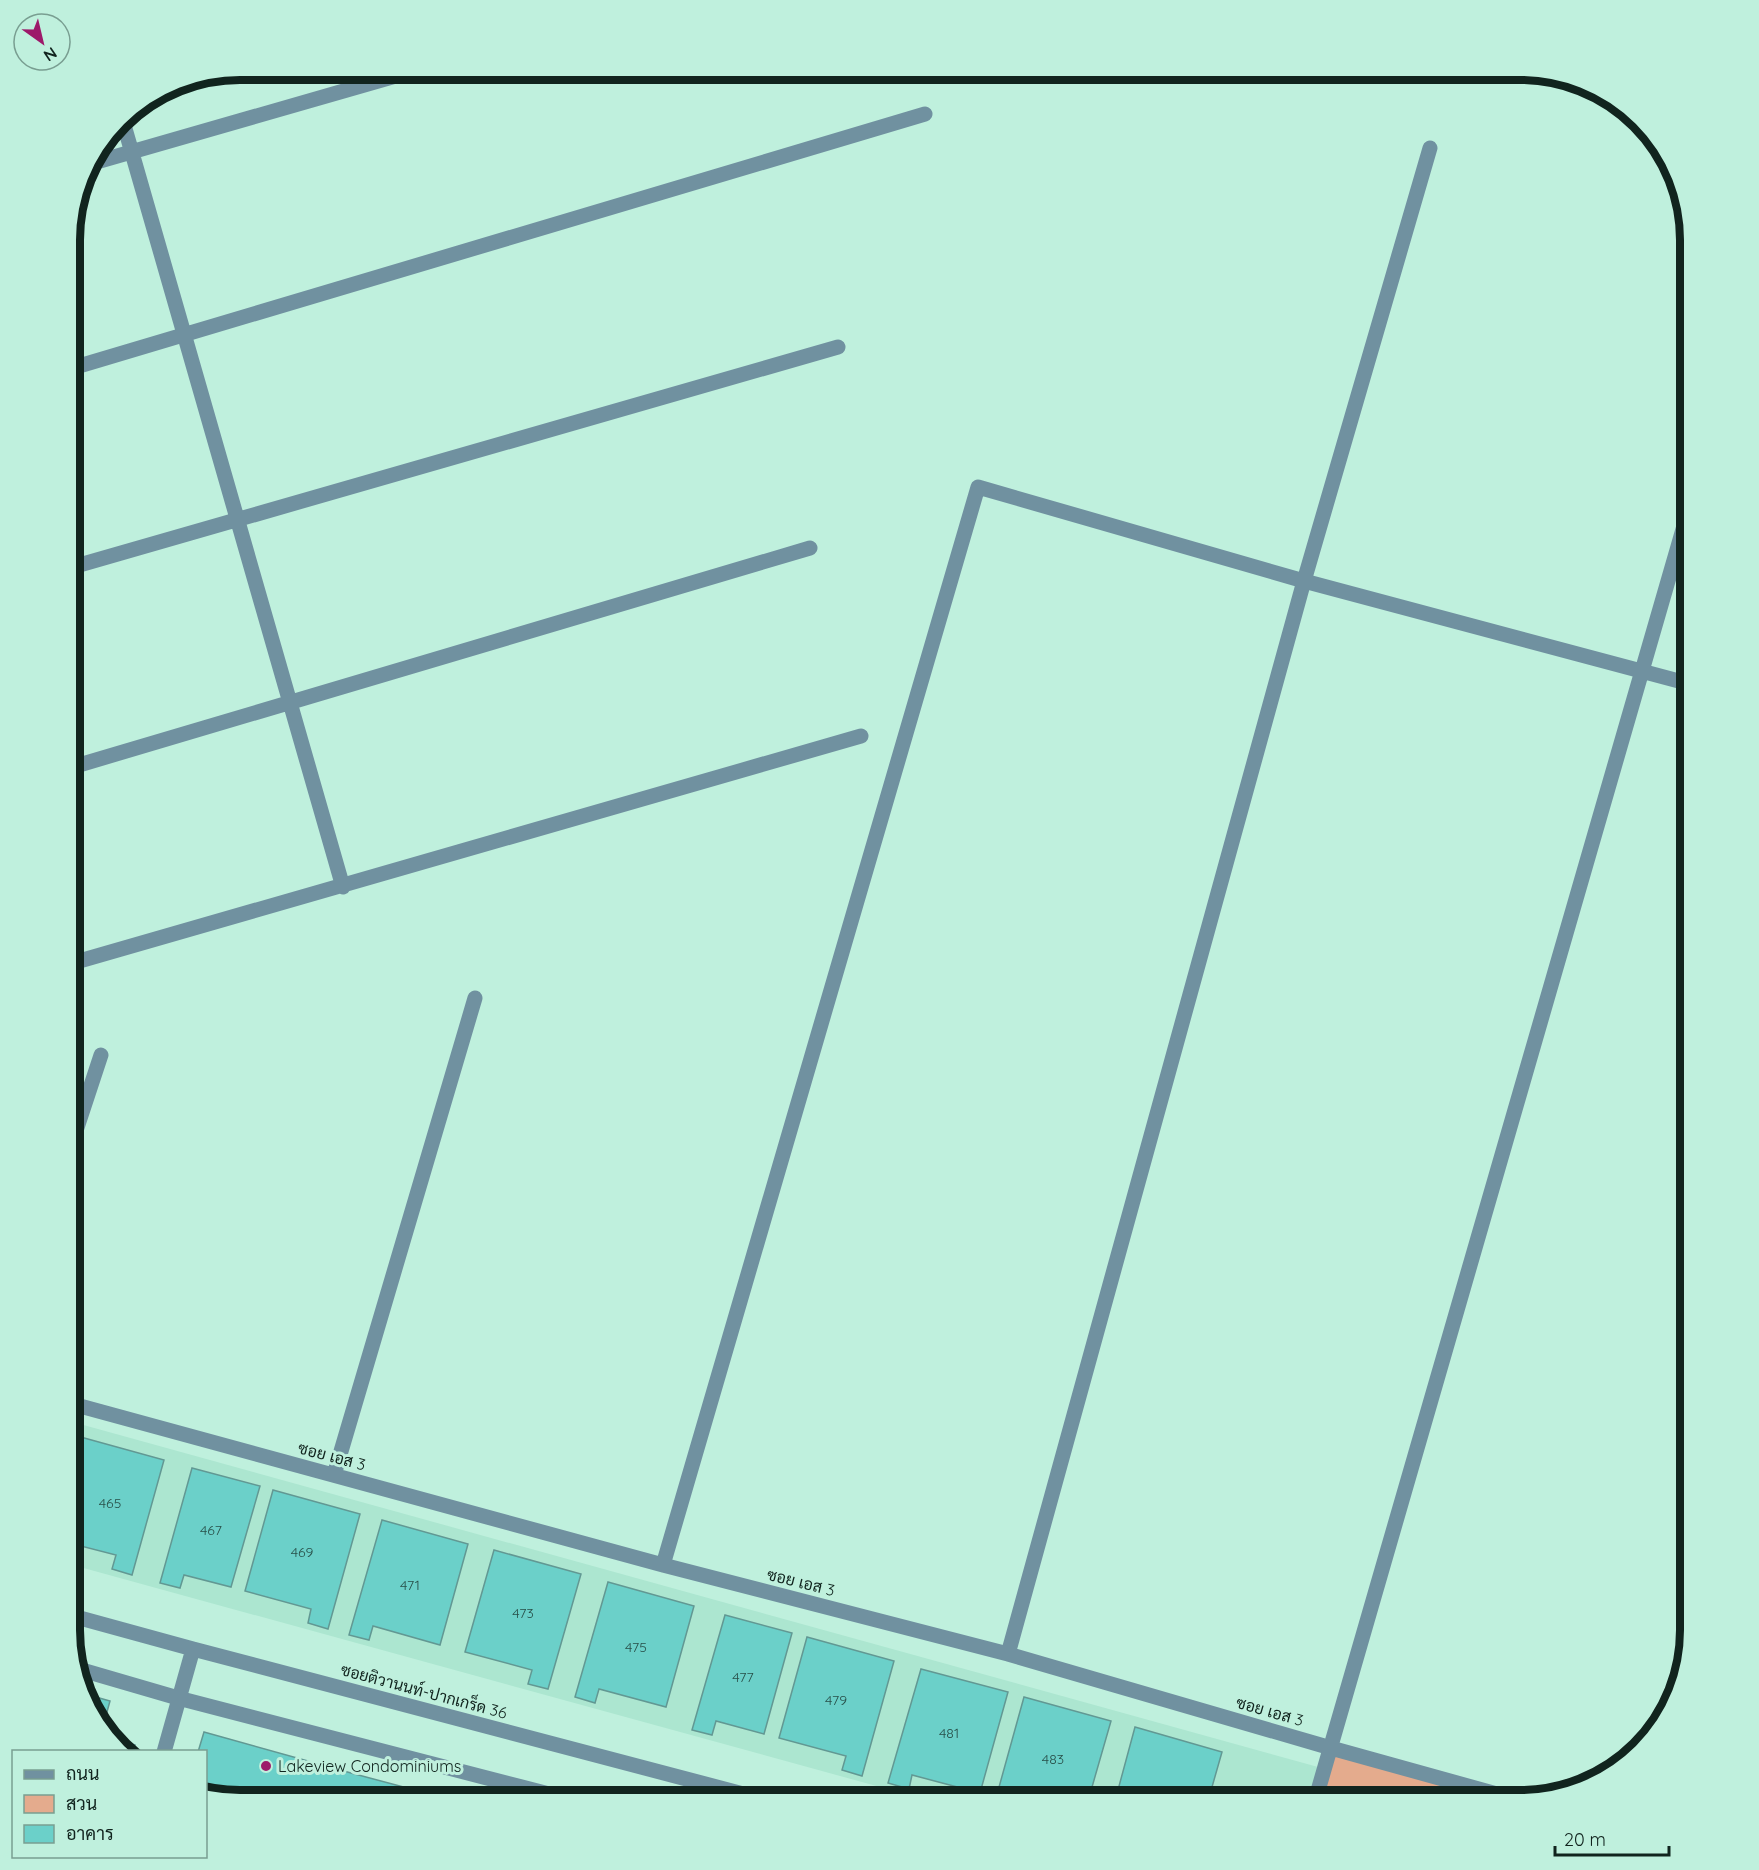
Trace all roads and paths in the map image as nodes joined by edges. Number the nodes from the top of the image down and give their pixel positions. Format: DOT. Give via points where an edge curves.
graph roads {
  1 [pos="382,80"];
  2 [pos="925,114"];
  3 [pos="125,127"];
  4 [pos="1430,148"];
  5 [pos="132,152"];
  6 [pos="100,161"];
  7 [pos="184,336"];
  8 [pos="838,347"];
  9 [pos="80,366"];
  10 [pos="237,519"];
  11 [pos="1680,540"];
  12 [pos="810,549"];
  13 [pos="80,565"];
  14 [pos="1304,582"];
  15 [pos="1643,670"];
  16 [pos="1680,681"];
  17 [pos="290,703"];
  18 [pos="861,736"];
  19 [pos="80,765"];
  20 [pos="343,887"];
  21 [pos="80,961"];
  22 [pos="475,998"];
  23 [pos="101,1055"];
  24 [pos="80,1119"];
  25 [pos="80,1406"];
  26 [pos="334,1475"];
  27 [pos="663,1565"];
  28 [pos="80,1618"];
  29 [pos="193,1649"];
  30 [pos="1008,1654"];
  31 [pos="85,1671"];
  32 [pos="178,1698"];
  33 [pos="1331,1748"];
  34 [pos="165,1750"];
  35 [pos="533,1790"];
  36 [pos="728,1790"];
  37 [pos="1318,1790"];
  38 [pos="1482,1790"];
  1 -- 5 [label="street"];
  2 -- 7 [label="street"];
  3 -- 5 [label="street"];
  4 -- 14 [label="street"];
  5 -- 6 [label="street"];
  5 -- 7 [label="street"];
  7 -- 9 [label="street"];
  7 -- 10 [label="street"];
  8 -- 10 [label="street"];
  10 -- 13 [label="street"];
  10 -- 17 [label="street"];
  11 -- 15 [label="street"];
  12 -- 17 [label="street"];
  14 -- 15 [label="street"];
  14 -- 27 [label="street" via="978,487"];
  14 -- 30 [label="street"];
  15 -- 16 [label="street"];
  15 -- 33 [label="street"];
  17 -- 19 [label="street"];
  17 -- 20 [label="street"];
  18 -- 20 [label="street"];
  20 -- 21 [label="street"];
  22 -- 26 [label="street"];
  23 -- 24 [label="street"];
  25 -- 26 [label="street, ซอย เอส 3"];
  26 -- 27 [label="street, ซอย เอส 3"];
  27 -- 30 [label="street, ซอย เอส 3"];
  28 -- 29 [label="street, ซอยติวานนท์-ปากเกร็ด 36"];
  29 -- 32 [label="street"];
  29 -- 36 [label="street, ซอยติวานนท์-ปากเกร็ด 36"];
  30 -- 33 [label="street, ซอย เอส 3"];
  31 -- 32 [label="street"];
  32 -- 34 [label="street"];
  32 -- 35 [label="street"];
  33 -- 37 [label="street"];
  33 -- 38 [label="street, ซอย เอส 3"];
}
